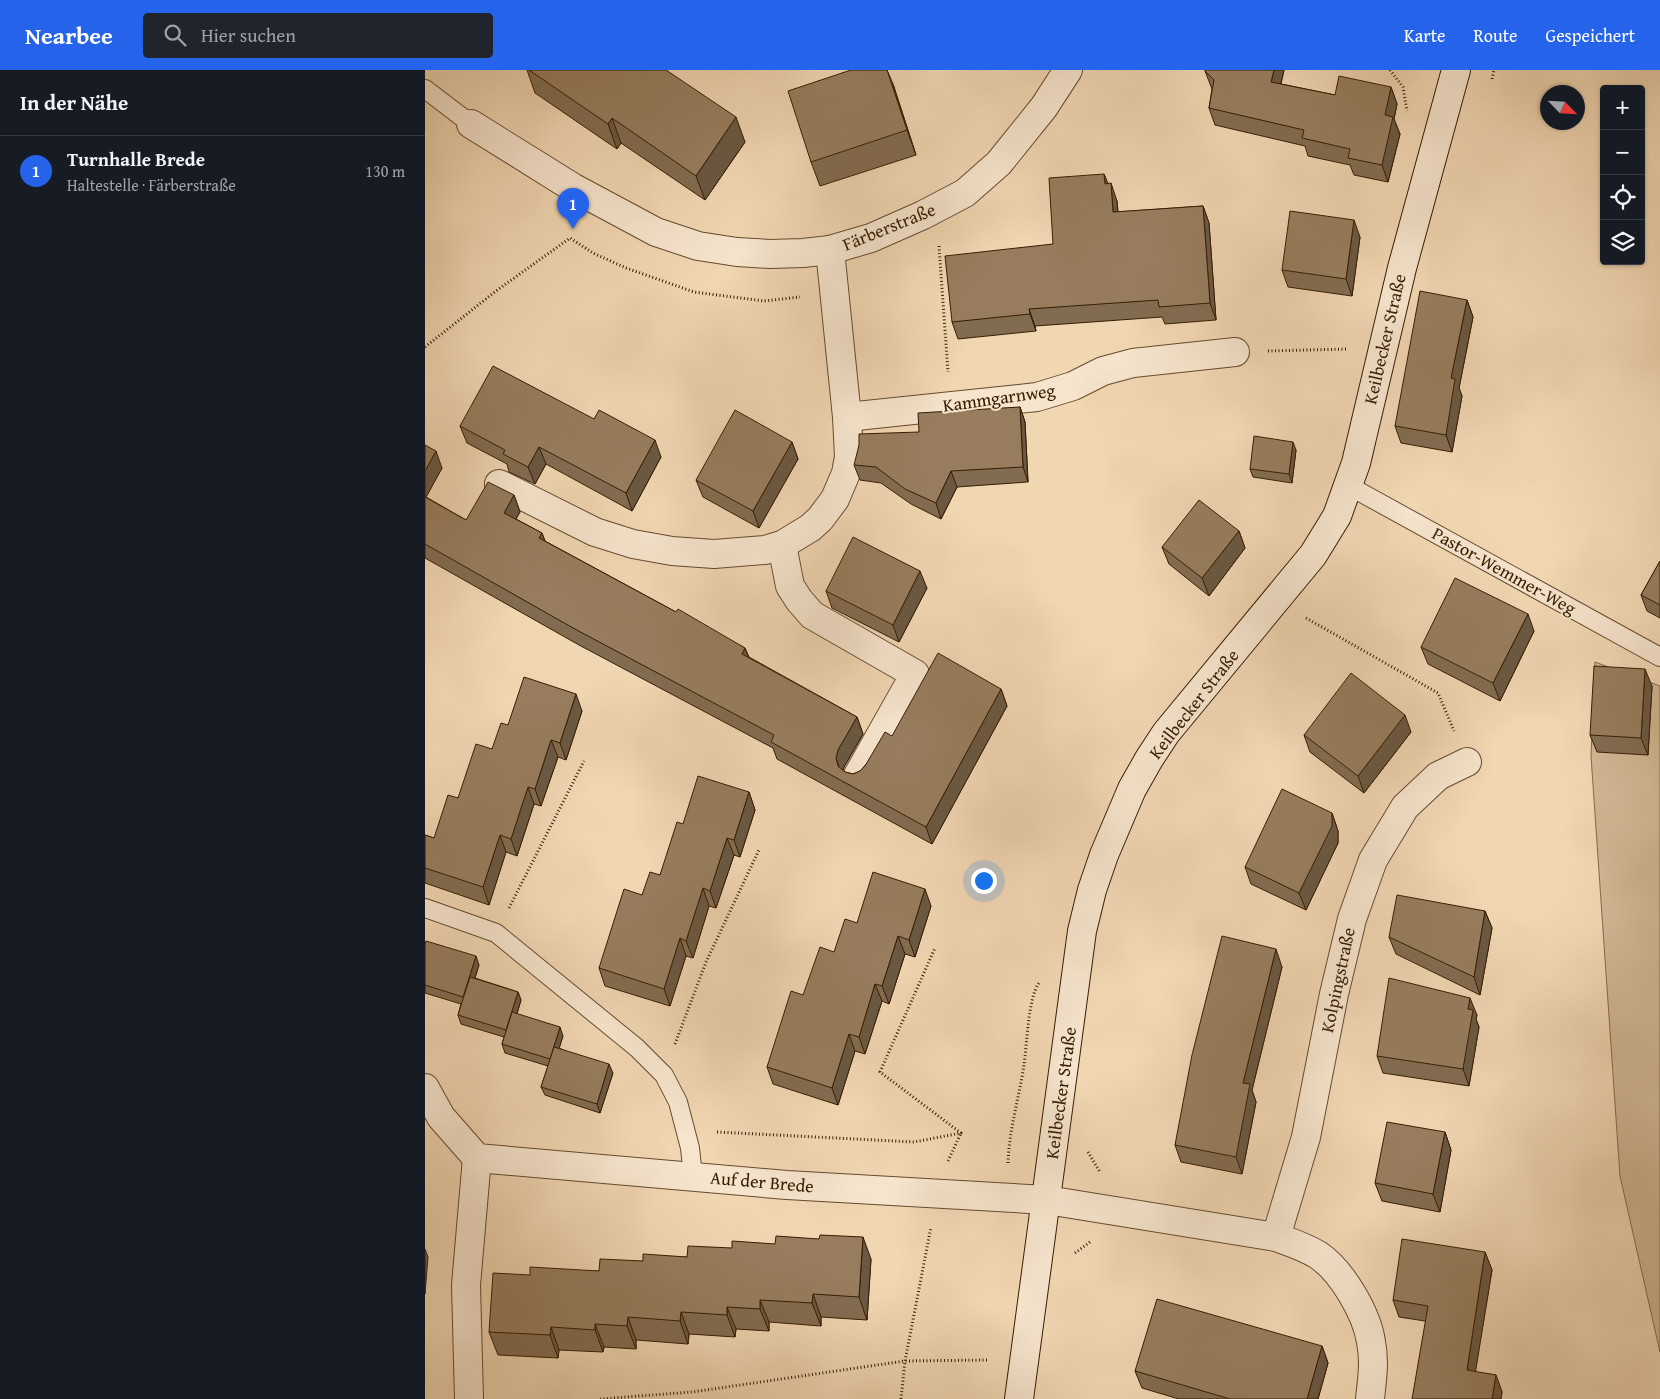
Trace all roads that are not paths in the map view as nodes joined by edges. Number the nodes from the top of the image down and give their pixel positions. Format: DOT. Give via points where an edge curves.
graph roads {
  1 [pos="1068,70"];
  2 [pos="1457,70"];
  3 [pos="425,90"];
  4 [pos="471,124"];
  5 [pos="831,250"];
  6 [pos="1235,352"];
  7 [pos="847,418"];
  8 [pos="499,484"];
  9 [pos="1349,486"];
  10 [pos="782,545"];
  11 [pos="1660,657"];
  12 [pos="1467,762"];
  13 [pos="858,774"];
  14 [pos="425,908"];
  15 [pos="425,1088"];
  16 [pos="477,1158"];
  17 [pos="693,1176"];
  18 [pos="1047,1200"];
  19 [pos="1276,1237"];
  20 [pos="469,1399"];
  21 [pos="1019,1399"];
  22 [pos="1370,1399"];
  1 -- 5 [label="street, Färberstraße" via="1044,107 999,163 965,193 871,238"];
  2 -- 9 [label="street, Keilbecker Straße" via="1402,268"];
  3 -- 4 [label="lane"];
  4 -- 5 [label="street, Färberstraße" via="572,187 656,232 698,246 737,252 778,254"];
  5 -- 7 [label="street"];
  6 -- 7 [label="street, Kammgarnweg" via="1133,363 1103,370 1073,386 1037,396"];
  7 -- 10 [label="street" via="849,457 835,500 820,520"];
  8 -- 10 [label="street" via="595,532 633,544 714,554 765,550"];
  9 -- 11 [label="lane, Pastor-Wemmer-Weg"];
  9 -- 18 [label="street, Keilbecker Straße" via="1337,516 1313,555 1166,733 1132,789 1104,854 1083,931"];
  10 -- 13 [label="street" via="790,586 812,615 915,674"];
  12 -- 19 [label="street, Kolpingstraße" via="1438,776 1405,807 1373,860 1352,919 1306,1138"];
  14 -- 17 [label="lane" via="496,933 637,1048 664,1075 678,1102 690,1148"];
  15 -- 16 [label="street" via="441,1117"];
  16 -- 17 [label="street, Auf der Brede"];
  16 -- 20 [label="street" via="466,1285"];
  17 -- 18 [label="street, Auf der Brede" via="787,1185"];
  18 -- 19 [label="street"];
  18 -- 21 [label="street, Keilbecker Straße"];
  19 -- 22 [label="street" via="1319,1256 1347,1285 1365,1317 1371,1341"];
}
